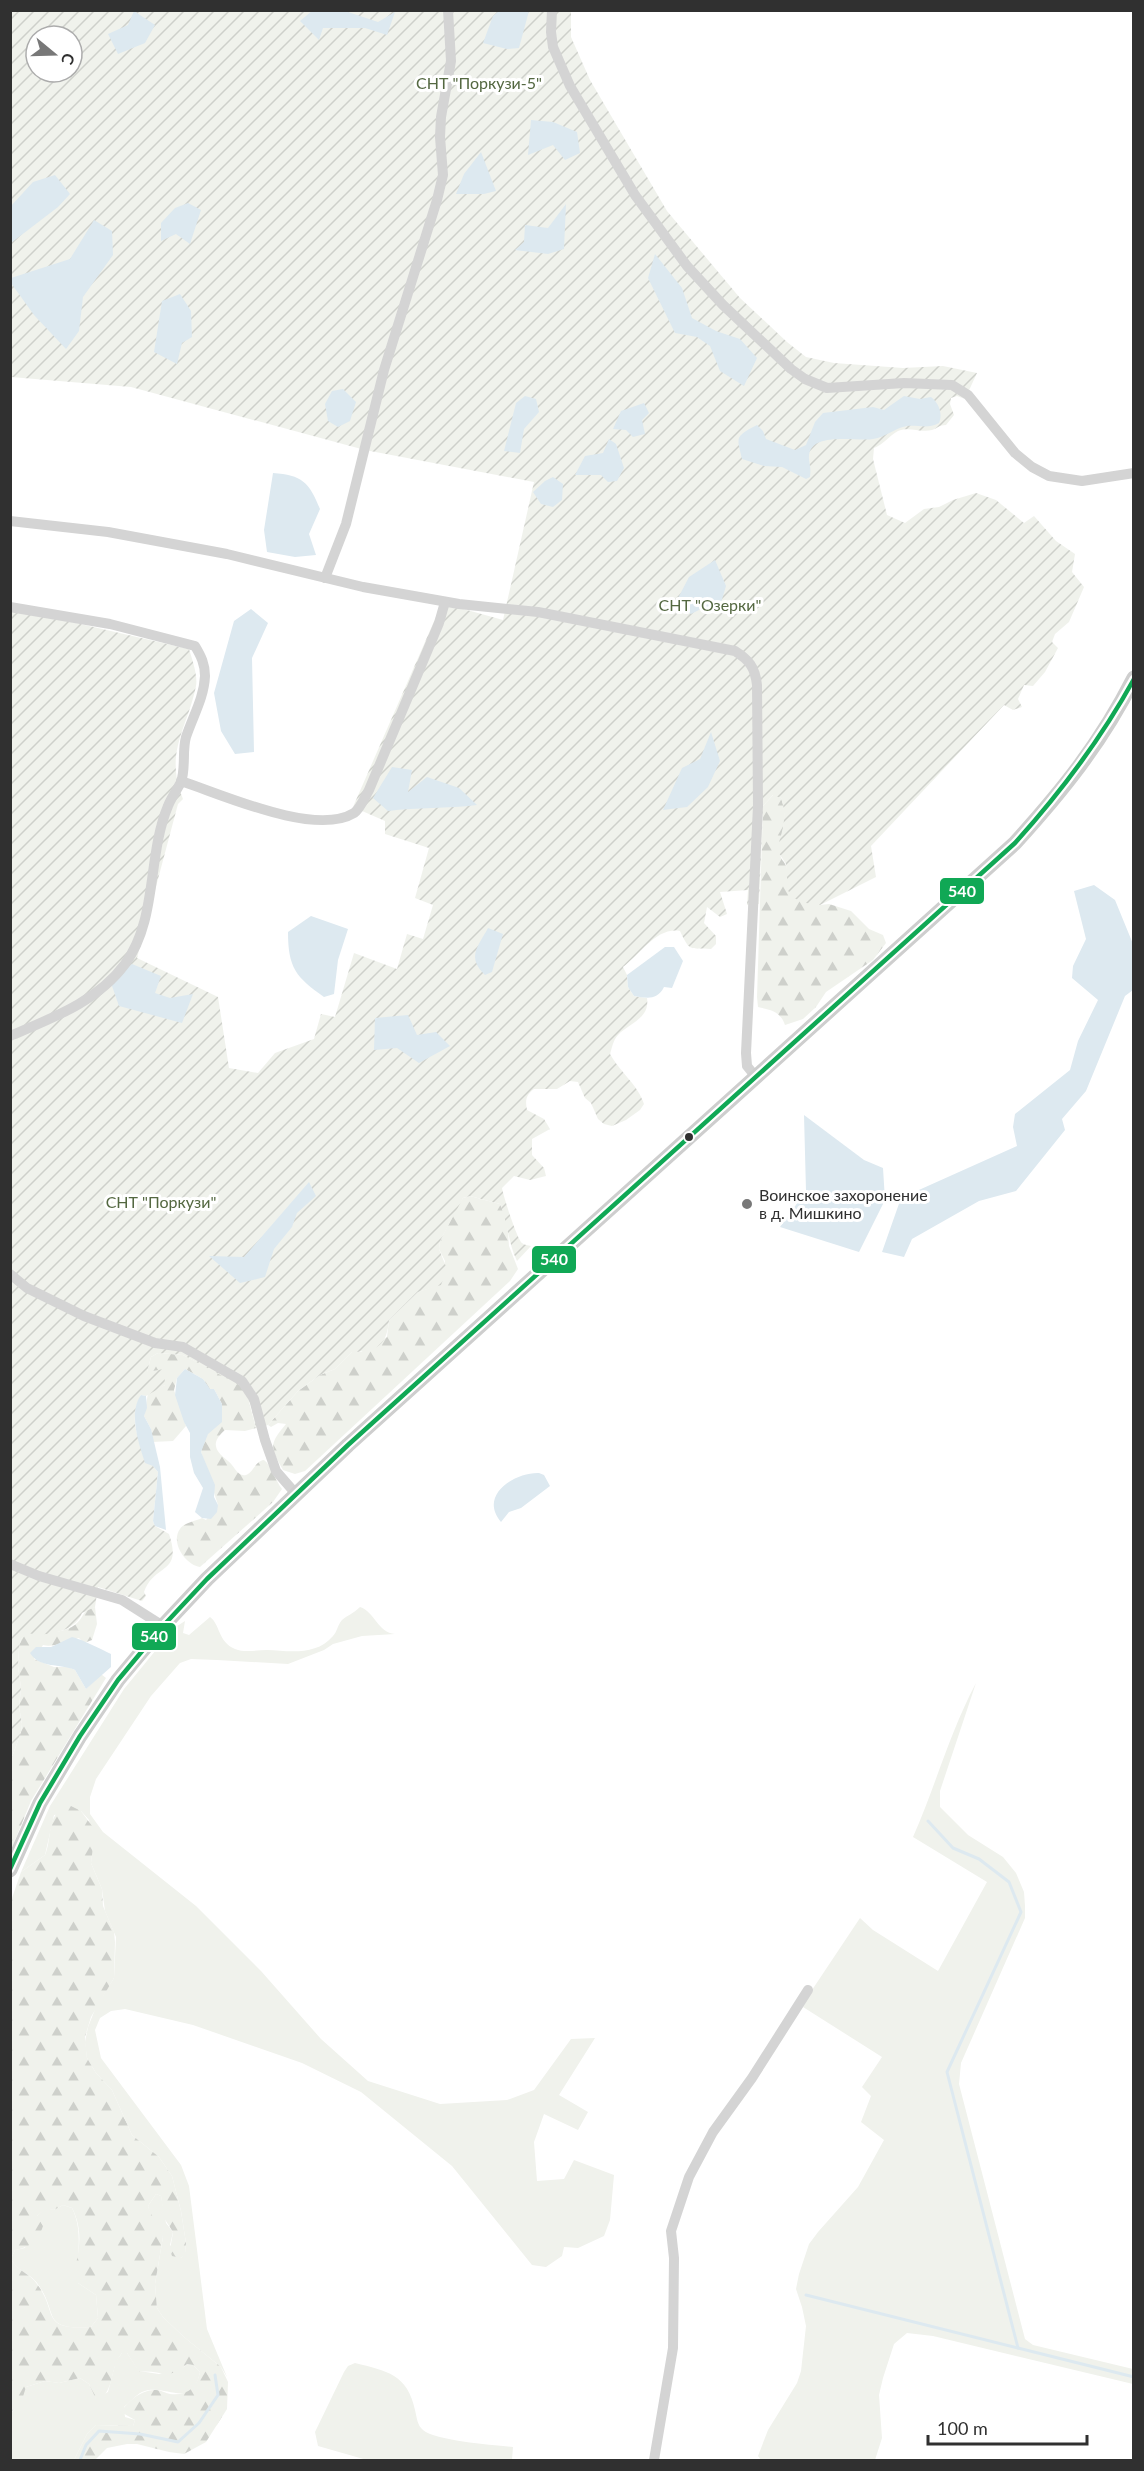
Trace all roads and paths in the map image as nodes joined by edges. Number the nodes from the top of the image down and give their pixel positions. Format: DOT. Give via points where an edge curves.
graph roads {
  1 [pos="448,10"];
  2 [pos="552,10"];
  3 [pos="1134,473"];
  4 [pos="10,521"];
  5 [pos="325,578"];
  6 [pos="445,602"];
  7 [pos="10,607"];
  8 [pos="1134,678"];
  9 [pos="181,781"];
  10 [pos="10,1036"];
  11 [pos="755,1076"];
  12 [pos="10,1274"];
  13 [pos="296,1494"];
  14 [pos="10,1564"];
  15 [pos="162,1626"];
  16 [pos="10,1870"];
  17 [pos="808,1990"];
  18 [pos="654,2460"];
  1 -- 5 [label="street" via="451,61 441,117 443,175 384,370 346,524"];
  2 -- 3 [label="street" via="553,47 570,86 635,195 687,267 791,369 827,388 904,383 952,385 968,395 1015,453 1050,476 1082,482"];
  4 -- 5 [label="street" via="108,532"];
  5 -- 6 [label="street"];
  6 -- 9 [label="street" via="369,790 355,813 309,821"];
  6 -- 11 [label="street" via="538,612 735,651 749,660 756,673 758,806 746,1053 747,1066"];
  7 -- 9 [label="street" via="110,624 195,646 204,660 205,676 186,739"];
  8 -- 11 [label="main road" via="1094,748 1015,843"];
  9 -- 10 [label="street" via="162,827 137,945 124,965 96,994 75,1008"];
  11 -- 13 [label="main road"];
  12 -- 13 [label="street" via="27,1288 84,1316 155,1343 183,1347 242,1381 254,1399 276,1471"];
  13 -- 15 [label="main road"];
  14 -- 15 [label="street" via="122,1600"];
  15 -- 16 [label="main road" via="118,1680 80,1736 40,1803"];
  17 -- 18 [label="street" via="713,2132 689,2177 671,2231 673,2348"];
}
